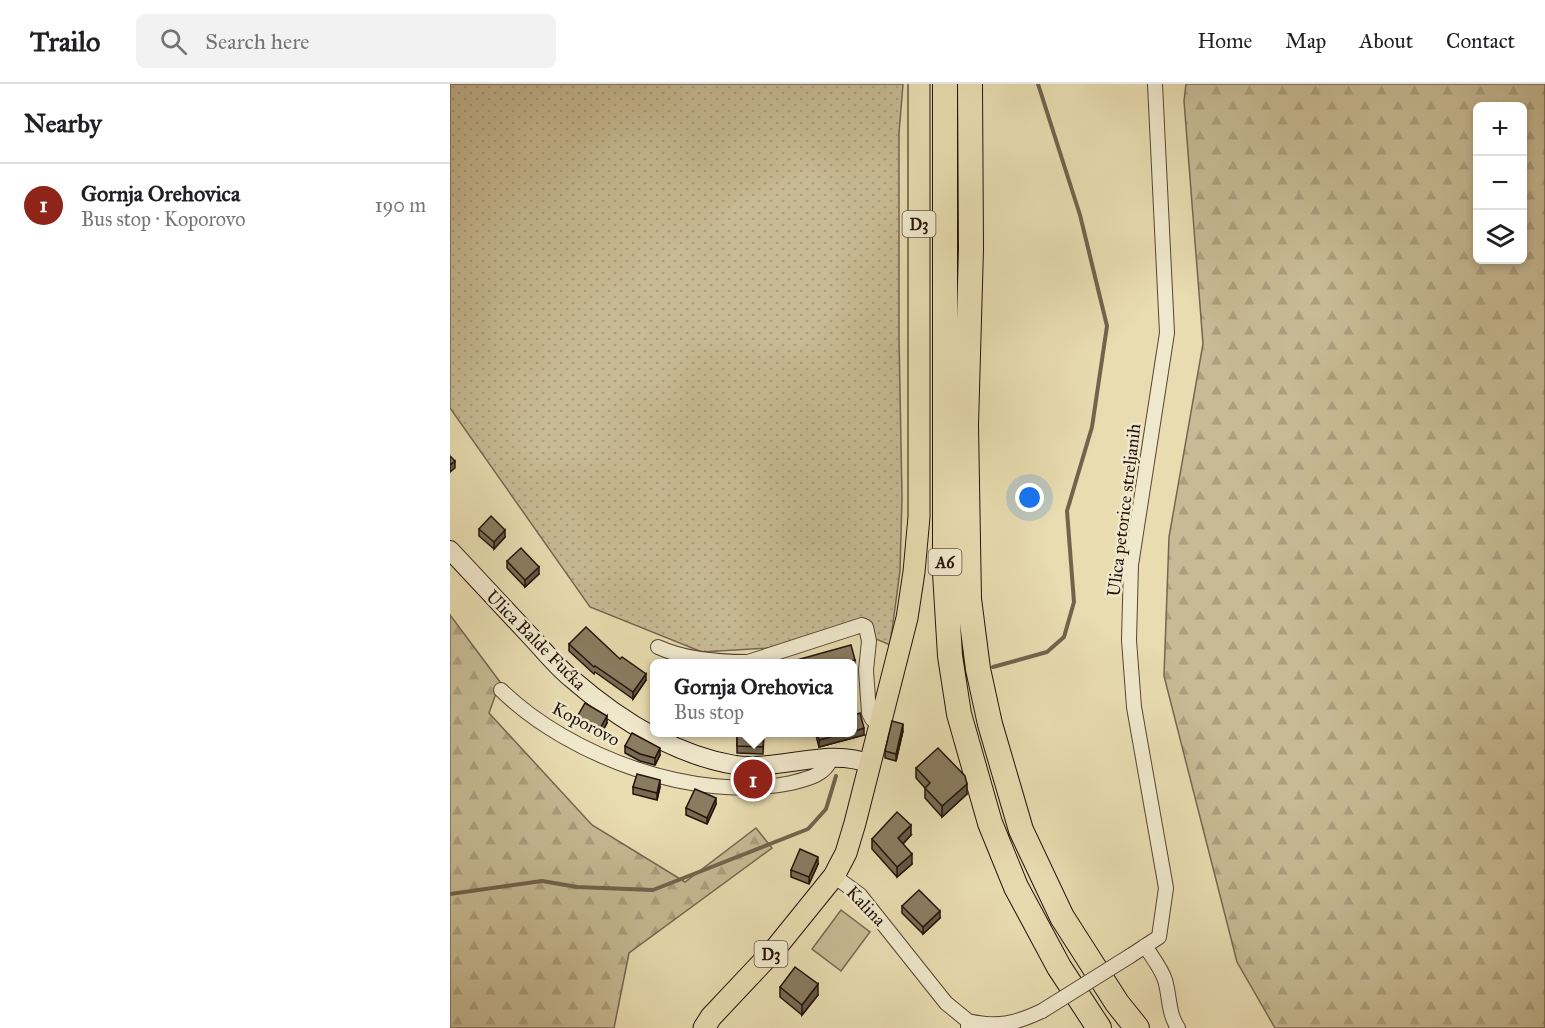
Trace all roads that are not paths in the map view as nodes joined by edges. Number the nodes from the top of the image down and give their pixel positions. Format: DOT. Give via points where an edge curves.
graph roads {
  1 [pos="920,84"];
  2 [pos="945,84"];
  3 [pos="970,84"];
  4 [pos="1155,84"];
  5 [pos="450,550"];
  6 [pos="658,647"];
  7 [pos="706,659"];
  8 [pos="757,659"];
  9 [pos="501,690"];
  10 [pos="880,724"];
  11 [pos="650,732"];
  12 [pos="659,737"];
  13 [pos="831,758"];
  14 [pos="870,764"];
  15 [pos="834,876"];
  16 [pos="1145,946"];
  17 [pos="968,1025"];
  18 [pos="704,1028"];
  19 [pos="1099,1028"];
  20 [pos="1137,1028"];
  21 [pos="1178,1028"];
  1 -- 10 [label="main road, D3" via="919,517 907,618"];
  2 -- 19 [label="highway, A6" via="945,584 959,714 990,823 1016,887 1059,967"];
  3 -- 20 [label="highway, A6" via="967,457 969,599 978,669 1021,830 1062,917"];
  4 -- 16 [label="street, Ulica petorice streljanih" via="1167,333 1131,565 1129,640 1134,707 1166,888 1160,937"];
  5 -- 11 [label="main road, Ulica Balde Fućka" via="570,678 600,702"];
  6 -- 7 [label="street"];
  8 -- 10 [label="street" via="862,625 866,627 869,713"];
  9 -- 13 [label="street, Koporovo" via="531,715 599,754 693,783 753,789 774,786 820,773 829,766"];
  10 -- 14 [label="main road, D3"];
  12 -- 13 [label="main road, Ulica Balde Fućka" via="684,752 748,766"];
  13 -- 14 [label="main road, Ulica Balde Fućka"];
  14 -- 15 [label="main road, Kalina / D3" via="846,853"];
  15 -- 17 [label="street, Kalina" via="860,895"];
  15 -- 18 [label="main road, D3"];
  16 -- 17 [label="street, Ulica petorice streljanih, bridge" via="1042,1011 1014,1024"];
  16 -- 21 [label="street" via="1161,970 1169,1009"];
}
